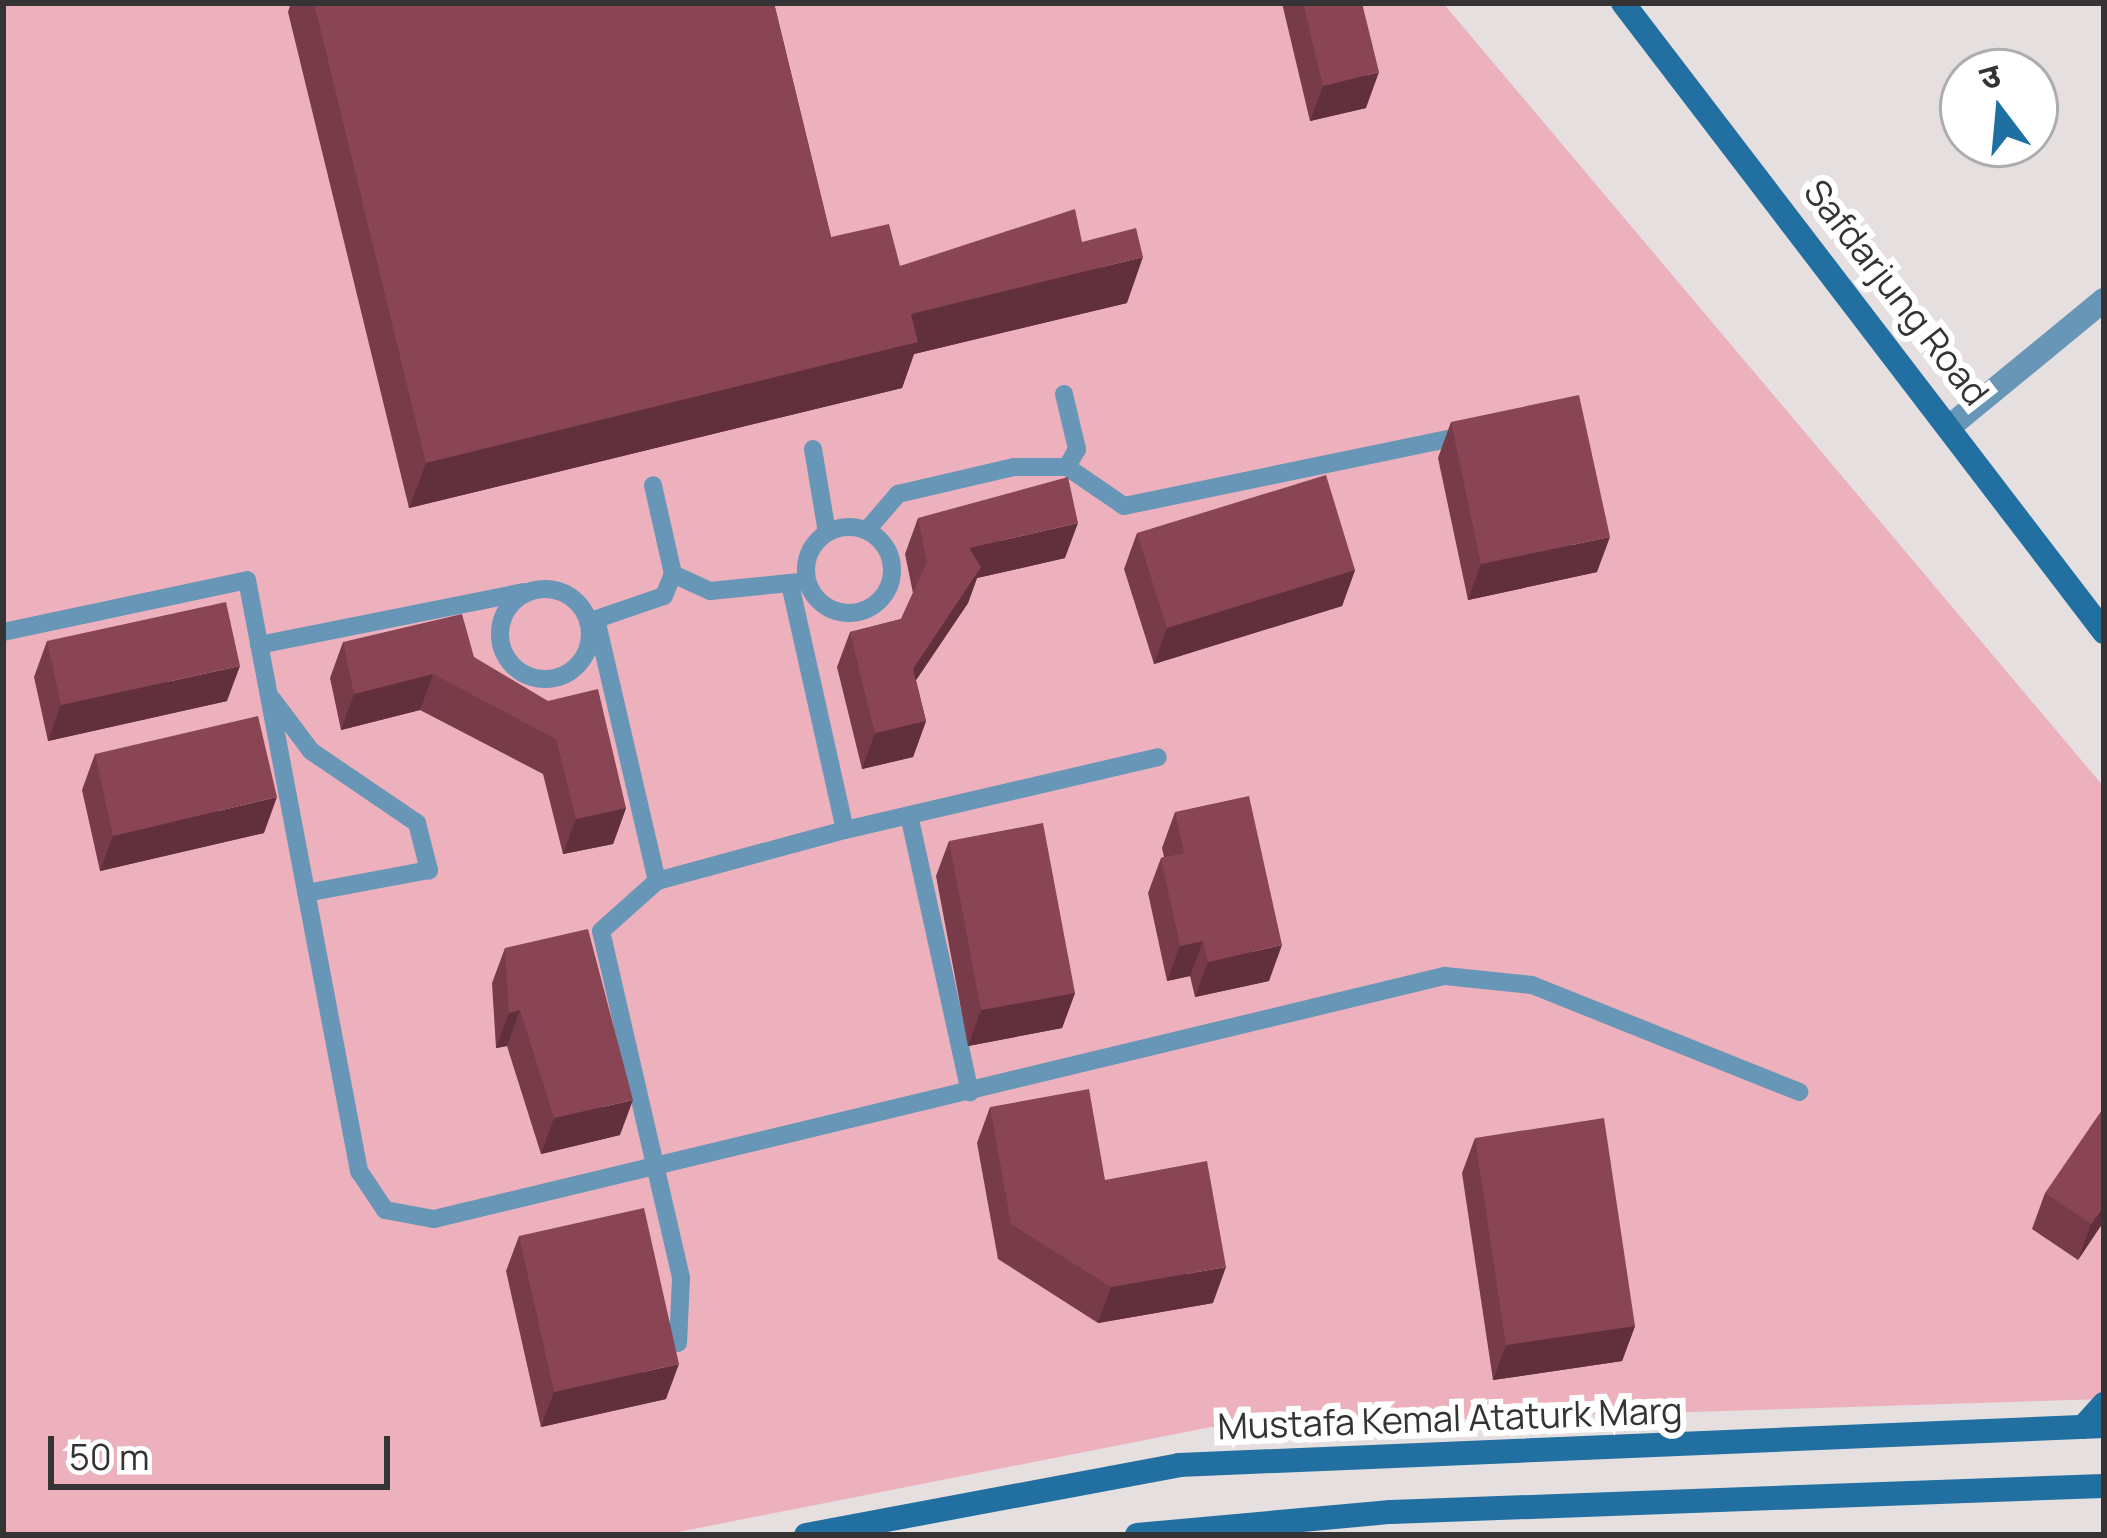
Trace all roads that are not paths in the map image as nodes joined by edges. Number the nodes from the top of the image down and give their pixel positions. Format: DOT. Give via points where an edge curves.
graph roads {
  1 [pos="1623,3"];
  2 [pos="2104,300"];
  3 [pos="1064,394"];
  4 [pos="1954,423"];
  5 [pos="1490,428"];
  6 [pos="813,449"];
  7 [pos="1067,467"];
  8 [pos="653,485"];
  9 [pos="867,530"];
  10 [pos="827,532"];
  11 [pos="673,574"];
  12 [pos="799,582"];
  13 [pos="531,591"];
  14 [pos="592,620"];
  15 [pos="3,632"];
  16 [pos="2104,632"];
  17 [pos="259,645"];
  18 [pos="269,696"];
  19 [pos="1158,758"];
  20 [pos="909,815"];
  21 [pos="845,830"];
  22 [pos="657,881"];
  23 [pos="306,893"];
  24 [pos="970,1092"];
  25 [pos="1798,1092"];
  26 [pos="656,1169"];
  27 [pos="678,1343"];
  28 [pos="2104,1404"];
  29 [pos="2094,1426"];
  30 [pos="2104,1486"];
  31 [pos="1291,1527"];
  32 [pos="806,1535"];
  33 [pos="1137,1535"];
  1 -- 4 [label="main road, Safdarjung Road"];
  2 -- 4 [label="street"];
  3 -- 7 [label="lane" via="1077,449"];
  4 -- 16 [label="main road, Safdarjung Road"];
  5 -- 7 [label="lane" via="1124,506"];
  6 -- 10 [label="lane"];
  7 -- 9 [label="lane" via="1014,467 898,494"];
  8 -- 11 [label="lane"];
  9 -- 10 [label="lane"];
  9 -- 12 [label="lane" via="891,564 877,603 836,611"];
  10 -- 12 [label="lane"];
  11 -- 12 [label="lane" via="710,591"];
  11 -- 14 [label="lane" via="664,596"];
  12 -- 21 [label="lane"];
  13 -- 14 [label="lane" via="559,591"];
  13 -- 14 [label="lane" via="508,608 500,637 524,674 569,672 587,649"];
  13 -- 17 [label="lane"];
  14 -- 22 [label="lane"];
  15 -- 17 [label="lane" via="247,580"];
  17 -- 18 [label="lane"];
  18 -- 23 [label="lane"];
  18 -- 23 [label="lane" via="311,751 417,823 429,870"];
  19 -- 20 [label="lane"];
  20 -- 21 [label="lane"];
  20 -- 24 [label="lane"];
  21 -- 22 [label="lane"];
  22 -- 26 [label="lane" via="601,931"];
  23 -- 26 [label="lane" via="359,1171 385,1210 434,1219"];
  24 -- 25 [label="lane" via="1353,990 1445,976 1532,985"];
  24 -- 26 [label="lane"];
  26 -- 27 [label="lane" via="687,1313"];
  28 -- 29 [label="main road"];
  29 -- 32 [label="main road, Mustafa Kemal Ataturk Marg" via="1179,1466"];
  30 -- 31 [label="main road"];
  31 -- 33 [label="main road"];
}
